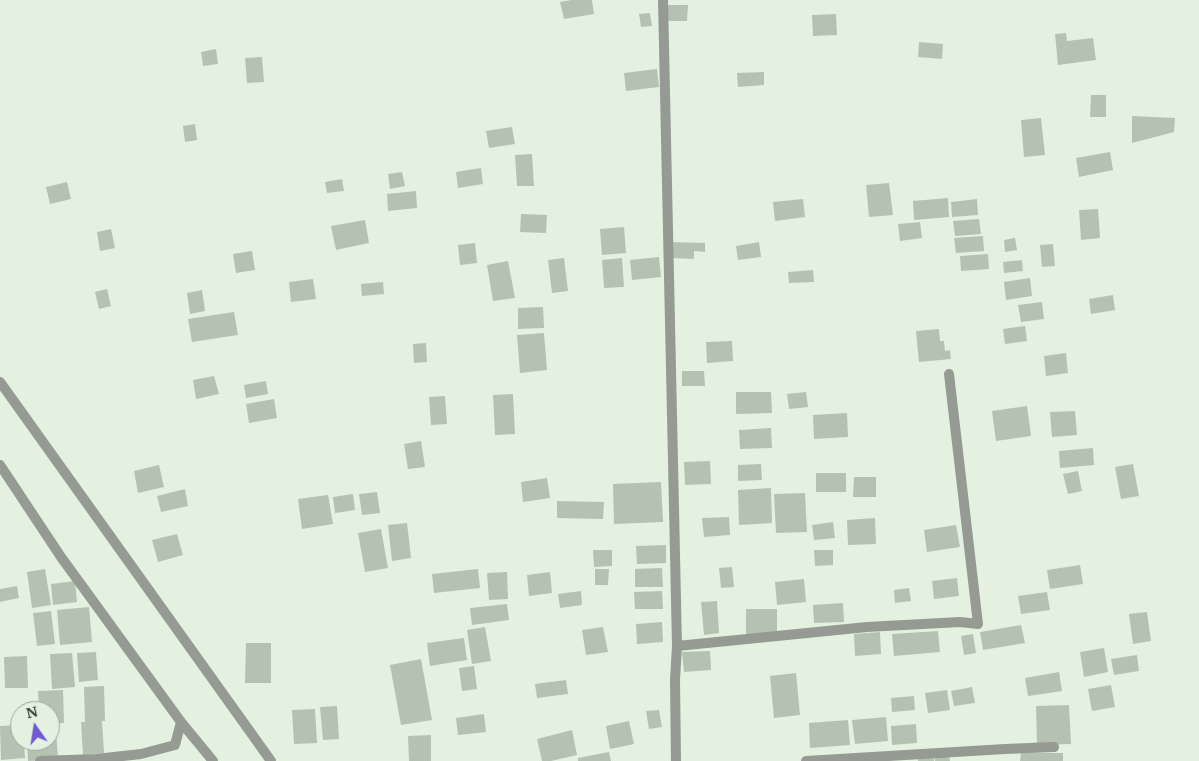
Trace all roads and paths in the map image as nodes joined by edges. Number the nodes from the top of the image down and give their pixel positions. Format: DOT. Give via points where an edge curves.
graph roads {
  1 [pos="663,0"];
  2 [pos="950,374"];
  3 [pos="0,382"];
  4 [pos="0,465"];
  5 [pos="677,646"];
  6 [pos="181,722"];
  7 [pos="1054,747"];
  8 [pos="40,761"];
  9 [pos="213,761"];
  10 [pos="271,761"];
  11 [pos="676,761"];
  12 [pos="806,761"];
  1 -- 5 [label="street"];
  2 -- 5 [label="street" via="978,624 867,627"];
  3 -- 10 [label="street"];
  4 -- 6 [label="street" via="61,557"];
  5 -- 11 [label="street"];
  6 -- 8 [label="street" via="175,745 141,754"];
  6 -- 9 [label="street"];
  7 -- 12 [label="street"];
}
